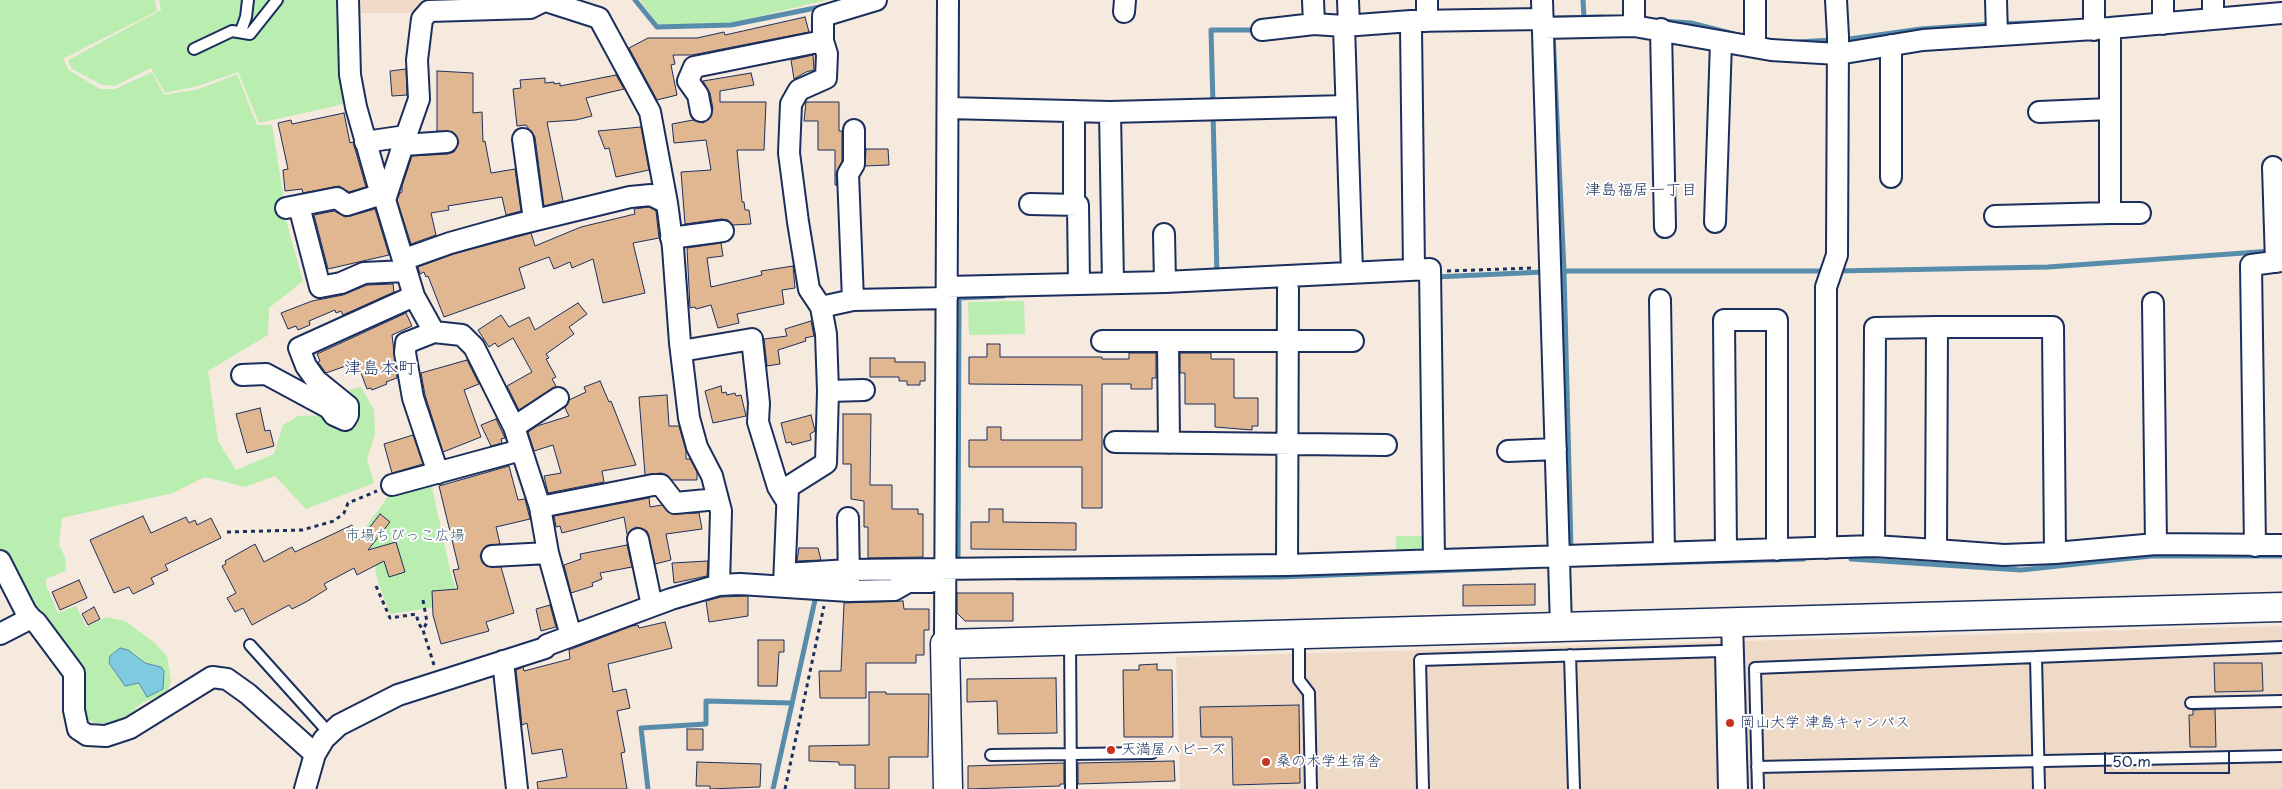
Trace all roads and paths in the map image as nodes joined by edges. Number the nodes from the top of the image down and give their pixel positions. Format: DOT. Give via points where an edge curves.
graph roads {
  1 [pos="248,0"];
  2 [pos="277,0"];
  3 [pos="348,0"];
  4 [pos="546,0"];
  5 [pos="876,0"];
  6 [pos="948,0"];
  7 [pos="1313,0"];
  8 [pos="1348,0"];
  9 [pos="1427,0"];
  10 [pos="1755,0"];
  11 [pos="1836,0"];
  12 [pos="1996,0"];
  13 [pos="2213,10"];
  14 [pos="2163,13"];
  15 [pos="2282,13"];
  16 [pos="1634,15"];
  17 [pos="2097,19"];
  18 [pos="1547,20"];
  19 [pos="1314,24"];
  20 [pos="1419,24"];
  21 [pos="1996,28"];
  22 [pos="1345,29"];
  23 [pos="1661,29"];
  24 [pos="1262,30"];
  25 [pos="241,32"];
  26 [pos="823,41"];
  27 [pos="1755,41"];
  28 [pos="1721,42"];
  29 [pos="1838,44"];
  30 [pos="1891,45"];
  31 [pos="194,49"];
  32 [pos="1346,106"];
  33 [pos="948,108"];
  34 [pos="2110,108"];
  35 [pos="701,111"];
  36 [pos="1074,111"];
  37 [pos="1110,112"];
  38 [pos="2039,112"];
  39 [pos="854,130"];
  40 [pos="523,139"];
  41 [pos="405,141"];
  42 [pos="365,142"];
  43 [pos="447,142"];
  44 [pos="2273,167"];
  45 [pos="1891,177"];
  46 [pos="384,197"];
  47 [pos="667,203"];
  48 [pos="1030,204"];
  49 [pos="1074,205"];
  50 [pos="2110,213"];
  51 [pos="2140,213"];
  52 [pos="1995,216"];
  53 [pos="534,220"];
  54 [pos="1715,222"];
  55 [pos="1665,227"];
  56 [pos="723,231"];
  57 [pos="1164,234"];
  58 [pos="671,238"];
  59 [pos="2278,256"];
  60 [pos="405,265"];
  61 [pos="1551,268"];
  62 [pos="1352,272"];
  63 [pos="1426,273"];
  64 [pos="1165,282"];
  65 [pos="1113,283"];
  66 [pos="1078,284"];
  67 [pos="1288,288"];
  68 [pos="947,293"];
  69 [pos="414,296"];
  70 [pos="853,300"];
  71 [pos="1660,300"];
  72 [pos="2153,303"];
  73 [pos="821,307"];
  74 [pos="1937,327"];
  75 [pos="434,332"];
  76 [pos="1102,341"];
  77 [pos="1168,341"];
  78 [pos="1288,341"];
  79 [pos="1353,341"];
  80 [pos="681,351"];
  81 [pos="242,376"];
  82 [pos="864,390"];
  83 [pos="828,391"];
  84 [pos="558,398"];
  85 [pos="514,427"];
  86 [pos="1115,442"];
  87 [pos="1169,443"];
  88 [pos="1288,445"];
  89 [pos="1386,445"];
  90 [pos="1556,449"];
  91 [pos="521,450"];
  92 [pos="1508,450"];
  93 [pos="438,473"];
  94 [pos="392,485"];
  95 [pos="718,499"];
  96 [pos="786,500"];
  97 [pos="540,507"];
  98 [pos="848,518"];
  99 [pos="227,532"];
  100 [pos="638,539"];
  101 [pos="2156,544"];
  102 [pos="2282,545"];
  103 [pos="1874,546"];
  104 [pos="2255,546"];
  105 [pos="1826,548"];
  106 [pos="1777,550"];
  107 [pos="1936,550"];
  108 [pos="1726,551"];
  109 [pos="1664,553"];
  110 [pos="2055,553"];
  111 [pos="548,554"];
  112 [pos="492,556"];
  113 [pos="1434,559"];
  114 [pos="0,561"];
  115 [pos="1559,564"];
  116 [pos="1287,565"];
  117 [pos="849,570"];
  118 [pos="952,572"];
  119 [pos="784,581"];
  120 [pos="719,585"];
  121 [pos="376,586"];
  122 [pos="828,591"];
  123 [pos="849,591"];
  124 [pos="423,600"];
  125 [pos="652,606"];
  126 [pos="2282,607"];
  127 [pos="31,618"];
  128 [pos="1732,622"];
  129 [pos="1561,626"];
  130 [pos="423,630"];
  131 [pos="0,634"];
  132 [pos="1298,634"];
  133 [pos="571,636"];
  134 [pos="1070,641"];
  135 [pos="945,644"];
  136 [pos="250,646"];
  137 [pos="2282,647"];
  138 [pos="1570,655"];
  139 [pos="2036,657"];
  140 [pos="503,661"];
  141 [pos="439,680"];
  142 [pos="2282,700"];
  143 [pos="2191,703"];
  144 [pos="330,734"];
  145 [pos="315,754"];
  146 [pos="1071,754"];
  147 [pos="1152,754"];
  148 [pos="991,755"];
  149 [pos="2282,756"];
  150 [pos="2038,760"];
  151 [pos="1757,767"];
  152 [pos="305,789"];
  153 [pos="517,789"];
  154 [pos="785,789"];
  155 [pos="948,789"];
  156 [pos="1071,789"];
  157 [pos="1311,789"];
  158 [pos="1423,789"];
  159 [pos="1574,789"];
  160 [pos="1724,789"];
  161 [pos="1737,789"];
  162 [pos="1758,789"];
  163 [pos="2039,789"];
  1 -- 25 [label="lane"];
  2 -- 25 [label="lane" via="250,34"];
  3 -- 42 [label="street" via="350,75"];
  4 -- 41 [label="street" via="530,8 429,11 425,14 417,60 419,99"];
  4 -- 47 [label="street" via="599,18 650,112"];
  5 -- 26 [label="street" via="823,16"];
  6 -- 33 [label="street"];
  7 -- 19 [label="street"];
  8 -- 22 [label="street"];
  9 -- 20 [label="street"];
  10 -- 27 [label="street"];
  11 -- 29 [label="street"];
  12 -- 21 [label="street"];
  13 -- 14 [label="street"];
  13 -- 15 [label="street"];
  14 -- 17 [label="street"];
  16 -- 18 [label="street"];
  16 -- 23 [label="street"];
  17 -- 21 [label="street"];
  17 -- 34 [label="street"];
  18 -- 20 [label="street"];
  18 -- 61 [label="street"];
  19 -- 22 [label="street"];
  19 -- 24 [label="street"];
  20 -- 22 [label="street"];
  20 -- 63 [label="street"];
  21 -- 30 [label="street"];
  22 -- 32 [label="street"];
  23 -- 28 [label="street"];
  23 -- 55 [label="street"];
  25 -- 31 [label="lane" via="232,32"];
  26 -- 35 [label="street" via="694,68 688,81 698,95"];
  26 -- 73 [label="street" via="827,54 826,78 799,90 794,97 789,153 809,289"];
  27 -- 28 [label="street"];
  27 -- 29 [label="street"];
  28 -- 54 [label="street"];
  29 -- 30 [label="street"];
  29 -- 105 [label="street" via="1837,254 1826,287"];
  30 -- 45 [label="street"];
  32 -- 37 [label="street"];
  32 -- 62 [label="street"];
  33 -- 36 [label="street"];
  33 -- 68 [label="street"];
  34 -- 38 [label="street"];
  34 -- 50 [label="street"];
  36 -- 37 [label="street"];
  36 -- 49 [label="street"];
  37 -- 65 [label="street"];
  39 -- 70 [label="street" via="854,164 848,174"];
  40 -- 53 [label="street"];
  41 -- 42 [label="street"];
  41 -- 43 [label="street"];
  41 -- 46 [label="street"];
  42 -- 46 [label="street"];
  44 -- 59 [label="street"];
  46 -- 60 [label="street"];
  46 -- 60 [label="street" via="346,205 338,198 293,207 320,287 341,283 364,273"];
  47 -- 53 [label="street" via="651,195 630,197"];
  47 -- 58 [label="street"];
  48 -- 49 [label="street"];
  49 -- 66 [label="street" via="1078,205"];
  50 -- 51 [label="street"];
  50 -- 52 [label="street"];
  53 -- 60 [label="street" via="450,243"];
  56 -- 58 [label="street"];
  57 -- 64 [label="street"];
  58 -- 80 [label="street"];
  59 -- 104 [label="street" via="2251,265"];
  60 -- 69 [label="street"];
  61 -- 63 [label="path"];
  61 -- 90 [label="street"];
  62 -- 63 [label="street"];
  62 -- 64 [label="street"];
  63 -- 113 [label="street"];
  64 -- 65 [label="street"];
  65 -- 66 [label="street"];
  66 -- 68 [label="street"];
  67 -- 78 [label="street"];
  68 -- 70 [label="street"];
  68 -- 118 [label="street"];
  69 -- 75 [label="street"];
  69 -- 81 [label="street" via="299,348 316,380 348,406 345,420 266,374"];
  70 -- 73 [label="street"];
  71 -- 109 [label="street"];
  72 -- 101 [label="street"];
  73 -- 83 [label="street" via="826,334"];
  74 -- 103 [label="street" via="1875,328"];
  74 -- 107 [label="street"];
  74 -- 110 [label="street" via="2053,327"];
  75 -- 85 [label="street" via="462,335 474,347"];
  75 -- 93 [label="street" via="406,343 405,353 413,398"];
  76 -- 77 [label="street"];
  77 -- 78 [label="street"];
  77 -- 87 [label="street"];
  78 -- 79 [label="street"];
  78 -- 88 [label="street"];
  80 -- 95 [label="street" via="689,418 697,448 712,476"];
  80 -- 96 [label="street" via="752,340 758,422 778,487"];
  82 -- 83 [label="street"];
  83 -- 96 [label="street" via="826,464 788,487"];
  84 -- 85 [label="street"];
  85 -- 91 [label="street"];
  86 -- 87 [label="street"];
  87 -- 88 [label="street"];
  88 -- 89 [label="street"];
  88 -- 116 [label="street"];
  90 -- 92 [label="street"];
  90 -- 115 [label="street"];
  91 -- 93 [label="street"];
  91 -- 97 [label="street"];
  93 -- 94 [label="street"];
  94 -- 99 [label="path" via="348,503 344,513 334,521 302,530"];
  95 -- 97 [label="street" via="675,503 661,485 653,485"];
  95 -- 120 [label="street" via="721,511"];
  96 -- 119 [label="street"];
  97 -- 111 [label="street"];
  98 -- 117 [label="street"];
  100 -- 125 [label="street"];
  101 -- 104 [label="street"];
  101 -- 110 [label="street"];
  102 -- 104 [label="street"];
  103 -- 105 [label="street"];
  103 -- 107 [label="street"];
  105 -- 106 [label="street"];
  106 -- 108 [label="street"];
  106 -- 108 [label="street" via="1777,320 1724,320"];
  107 -- 110 [label="street" via="2004,555"];
  108 -- 109 [label="street"];
  109 -- 115 [label="street"];
  111 -- 112 [label="street"];
  111 -- 133 [label="street"];
  113 -- 115 [label="street"];
  113 -- 116 [label="street"];
  114 -- 127 [label="street"];
  115 -- 129 [label="street"];
  116 -- 118 [label="street"];
  117 -- 118 [label="street"];
  117 -- 119 [label="street"];
  117 -- 123 [label="street"];
  118 -- 123 [label="street" via="908,582 894,590"];
  118 -- 135 [label="street"];
  119 -- 120 [label="street"];
  119 -- 122 [label="street"];
  120 -- 125 [label="street"];
  121 -- 130 [label="path" via="390,618 416,614"];
  122 -- 123 [label="street"];
  122 -- 154 [label="path"];
  124 -- 130 [label="path" via="427,622"];
  125 -- 133 [label="street"];
  126 -- 128 [label="street"];
  127 -- 131 [label="street"];
  127 -- 145 [label="street" via="74,673 74,710 78,729 87,735 106,736 130,728 212,677 227,680 248,694"];
  128 -- 129 [label="street"];
  128 -- 161 [label="street"];
  129 -- 132 [label="street"];
  130 -- 141 [label="path"];
  132 -- 134 [label="street"];
  132 -- 157 [label="lane" via="1300,680 1308,693"];
  133 -- 140 [label="street"];
  134 -- 135 [label="street"];
  134 -- 146 [label="lane"];
  135 -- 155 [label="street"];
  136 -- 144 [label="lane"];
  137 -- 139 [label="lane"];
  138 -- 158 [label="lane" via="1420,660"];
  138 -- 159 [label="lane"];
  138 -- 160 [label="lane" via="1721,651"];
  139 -- 150 [label="lane"];
  139 -- 151 [label="lane" via="1755,668"];
  140 -- 141 [label="street"];
  140 -- 153 [label="street"];
  141 -- 144 [label="street" via="398,695 339,725"];
  142 -- 143 [label="lane"];
  144 -- 145 [label="street"];
  145 -- 152 [label="street"];
  146 -- 147 [label="lane"];
  146 -- 148 [label="lane"];
  146 -- 156 [label="lane"];
  149 -- 150 [label="lane"];
  150 -- 151 [label="lane"];
  150 -- 163 [label="lane"];
  151 -- 162 [label="lane"];
}
